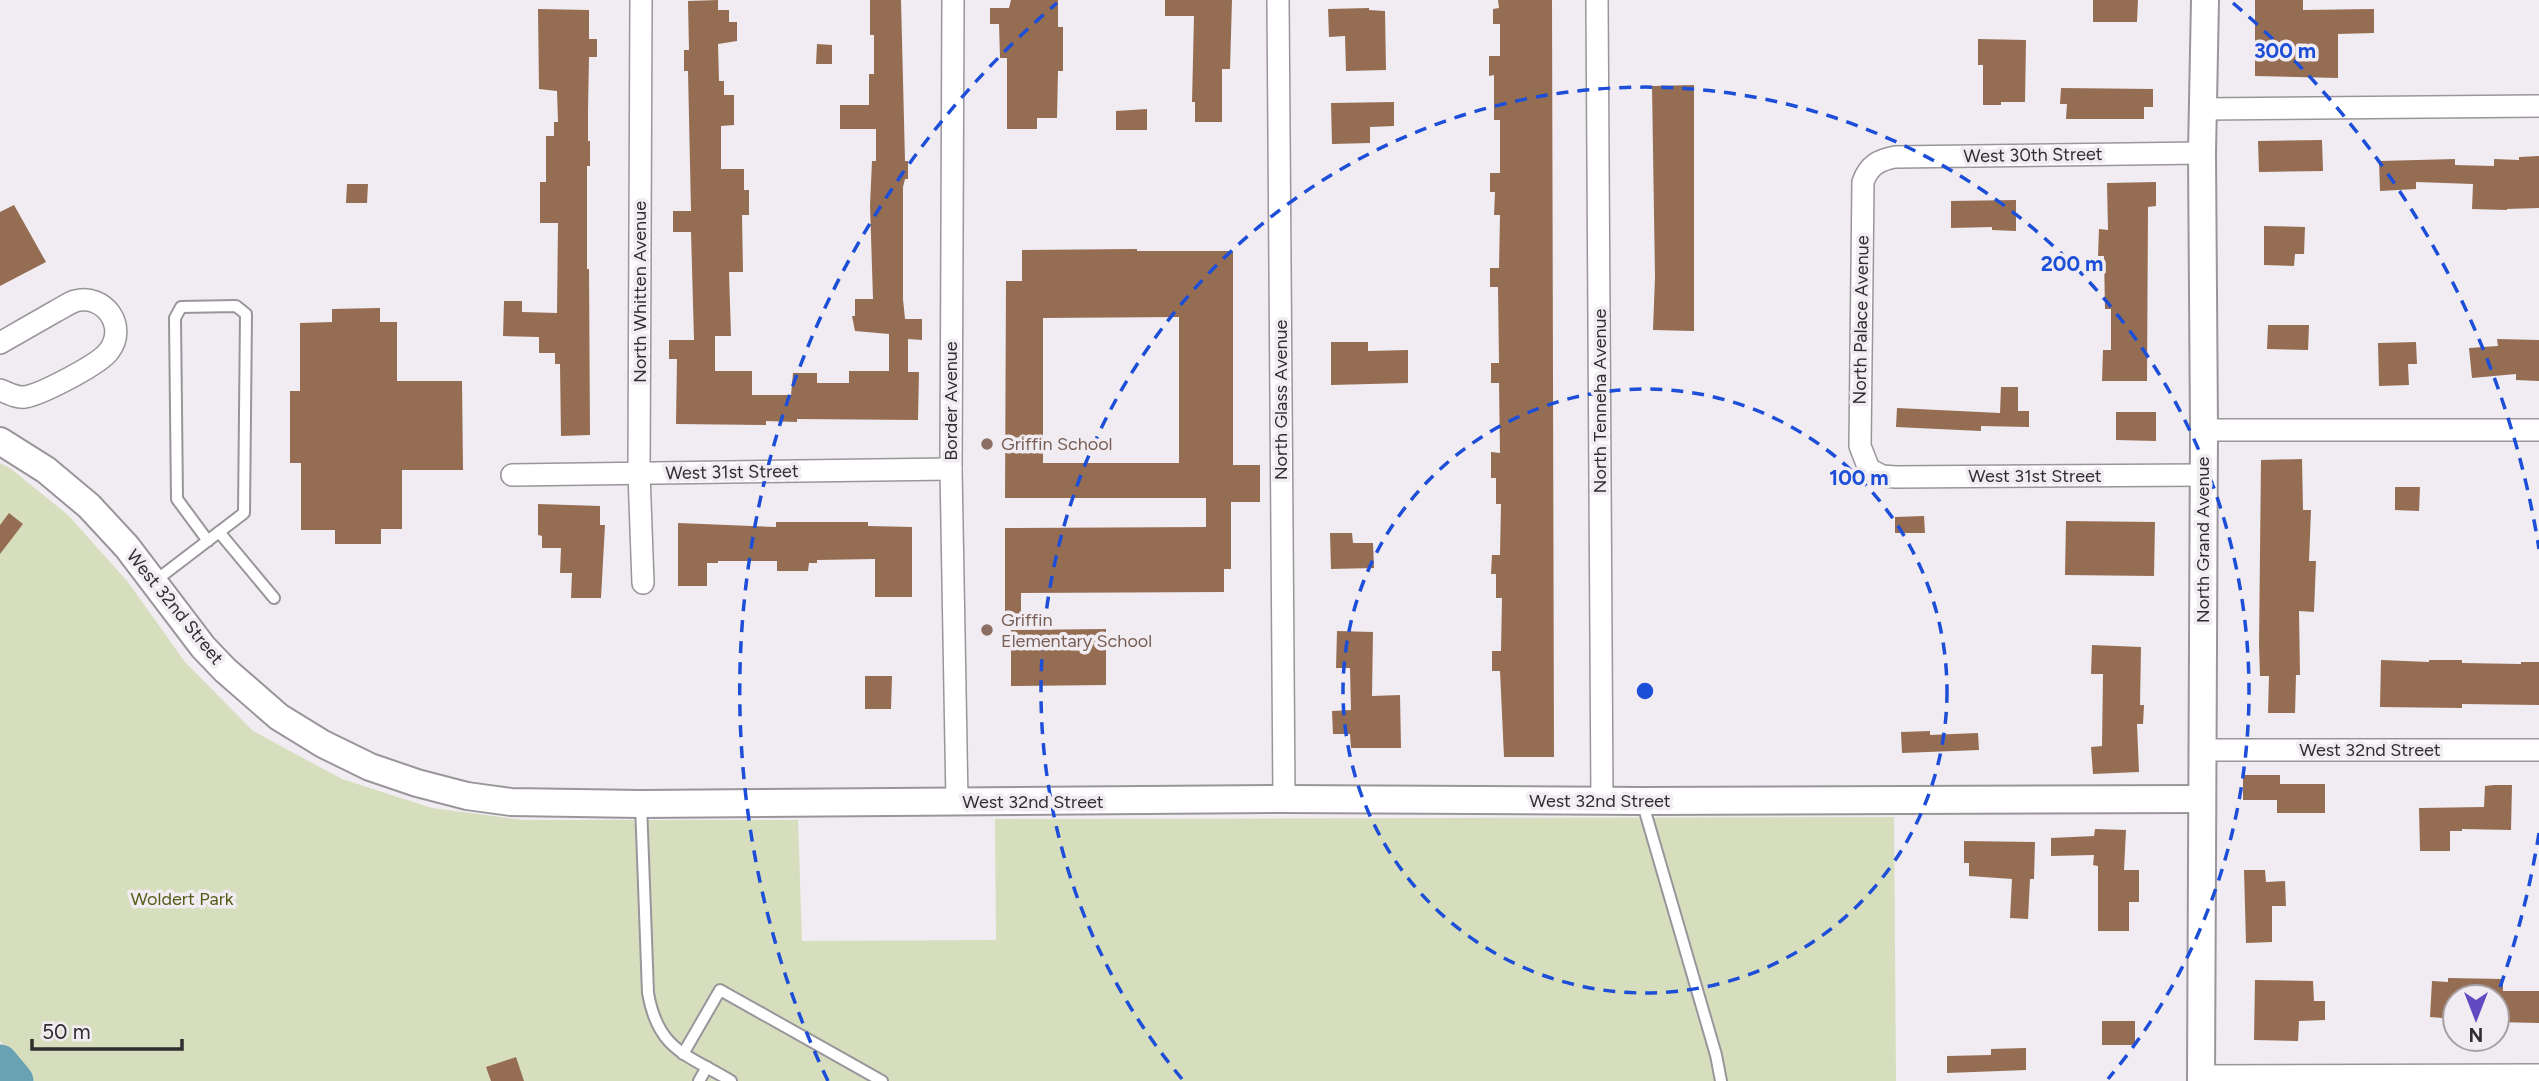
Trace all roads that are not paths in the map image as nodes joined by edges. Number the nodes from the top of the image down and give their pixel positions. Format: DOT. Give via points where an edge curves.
graph roads {
  1 [pos="641,0"];
  2 [pos="953,0"];
  3 [pos="1278,0"];
  4 [pos="1597,0"];
  5 [pos="2205,0"];
  6 [pos="2539,106"];
  7 [pos="2203,109"];
  8 [pos="2203,152"];
  9 [pos="1867,171"];
  10 [pos="0,343"];
  11 [pos="0,390"];
  12 [pos="2204,430"];
  13 [pos="2539,430"];
  14 [pos="0,441"];
  15 [pos="951,469"];
  16 [pos="1869,469"];
  17 [pos="639,473"];
  18 [pos="512,475"];
  19 [pos="2203,475"];
  20 [pos="219,532"];
  21 [pos="208,541"];
  22 [pos="153,583"];
  23 [pos="643,583"];
  24 [pos="274,598"];
  25 [pos="2201,750"];
  26 [pos="2539,750"];
  27 [pos="1284,799"];
  28 [pos="2201,799"];
  29 [pos="1602,801"];
  30 [pos="1642,801"];
  31 [pos="957,802"];
  32 [pos="641,804"];
  33 [pos="683,1054"];
  34 [pos="707,1067"];
  35 [pos="2539,1075"];
  36 [pos="2201,1078"];
  37 [pos="699,1081"];
  38 [pos="731,1081"];
  39 [pos="882,1081"];
  40 [pos="1721,1081"];
  1 -- 17 [label="street, North Whitten Avenue"];
  2 -- 15 [label="street, Border Avenue"];
  3 -- 27 [label="street, North Glass Avenue"];
  4 -- 29 [label="street, North Tenneha Avenue"];
  5 -- 7 [label="street, North Grand Avenue"];
  6 -- 7 [label="street"];
  7 -- 8 [label="street, North Grand Avenue"];
  8 -- 9 [label="street, West 30th Street" via="1895,156 1880,160"];
  8 -- 12 [label="street, North Grand Avenue"];
  9 -- 16 [label="street, North Palace Avenue" via="1863,182 1860,446"];
  10 -- 11 [label="street" via="75,301 104,305 115,324 113,345 98,361 25,397"];
  12 -- 13 [label="street"];
  12 -- 19 [label="street, North Grand Avenue"];
  14 -- 22 [label="street, West 32nd Street" via="46,470 89,506"];
  15 -- 17 [label="street, West 31st Street"];
  15 -- 31 [label="street, Border Avenue"];
  16 -- 19 [label="street, West 31st Street" via="1896,478"];
  17 -- 18 [label="street, West 31st Street"];
  17 -- 23 [label="street, North Whitten Avenue"];
  19 -- 25 [label="street, North Grand Avenue"];
  20 -- 21 [label="lane"];
  20 -- 21 [label="lane" via="244,513 246,314 236,306 181,307 175,317 177,499"];
  20 -- 24 [label="lane"];
  21 -- 22 [label="lane"];
  22 -- 32 [label="street, West 32nd Street" via="203,647 242,686 279,718 347,756 416,783 478,798 511,803"];
  25 -- 26 [label="street, West 32nd Street"];
  25 -- 28 [label="street, North Grand Avenue"];
  27 -- 29 [label="street, West 32nd Street"];
  27 -- 31 [label="street, West 32nd Street"];
  28 -- 30 [label="street, West 32nd Street"];
  28 -- 36 [label="street, North Grand Avenue"];
  29 -- 30 [label="street, West 32nd Street"];
  30 -- 40 [label="lane"];
  31 -- 32 [label="street, West 32nd Street"];
  32 -- 33 [label="lane" via="648,993 659,1030"];
  33 -- 34 [label="lane"];
  33 -- 39 [label="lane" via="720,990"];
  34 -- 37 [label="lane"];
  34 -- 38 [label="lane"];
  35 -- 36 [label="street"];
}
